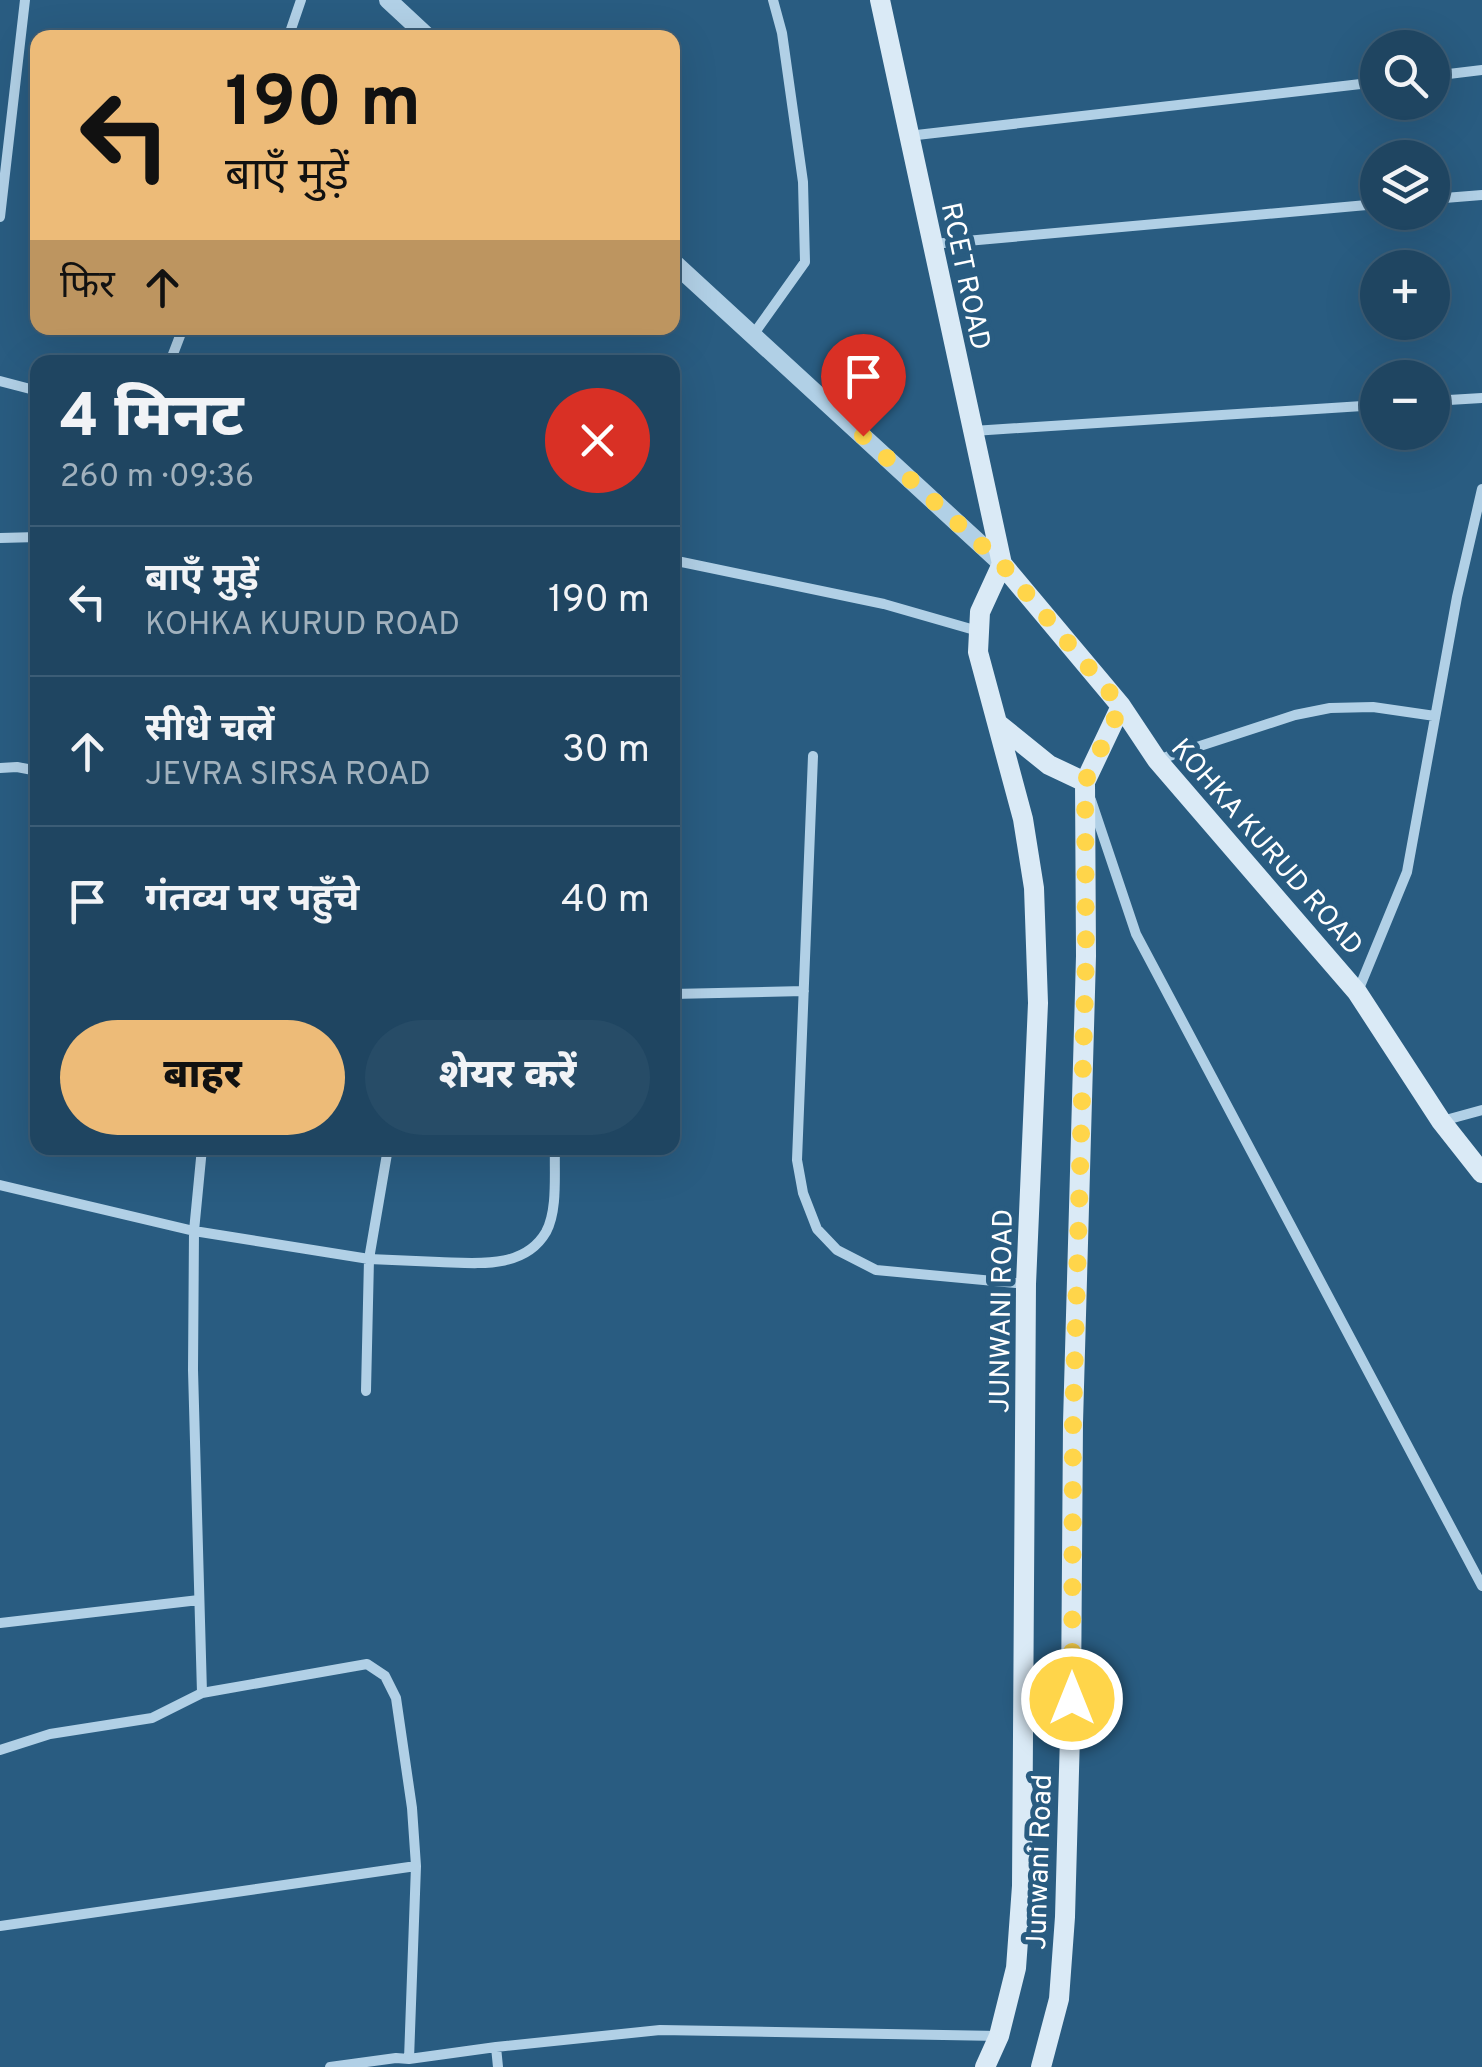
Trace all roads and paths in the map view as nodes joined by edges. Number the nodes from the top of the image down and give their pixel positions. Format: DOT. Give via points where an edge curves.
graph roads {
  1 [pos="24,0"];
  2 [pos="302,0"];
  3 [pos="388,0"];
  4 [pos="773,0"];
  5 [pos="880,0"];
  6 [pos="291,30"];
  7 [pos="420,30"];
  8 [pos="1482,70"];
  9 [pos="1450,74"];
  10 [pos="1360,84"];
  11 [pos="908,136"];
  12 [pos="1482,195"];
  13 [pos="1450,198"];
  14 [pos="1360,206"];
  15 [pos="0,217"];
  16 [pos="933,244"];
  17 [pos="680,269"];
  18 [pos="753,335"];
  19 [pos="0,381"];
  20 [pos="30,388"];
  21 [pos="1482,398"];
  22 [pos="1450,400"];
  23 [pos="1360,406"];
  24 [pos="972,431"];
  25 [pos="1482,490"];
  26 [pos="30,537"];
  27 [pos="0,538"];
  28 [pos="680,562"];
  29 [pos="1002,564"];
  30 [pos="979,631"];
  31 [pos="1121,706"];
  32 [pos="1435,716"];
  33 [pos="997,723"];
  34 [pos="813,756"];
  35 [pos="1156,760"];
  36 [pos="0,768"];
  37 [pos="30,769"];
  38 [pos="1085,782"];
  39 [pos="804,991"];
  40 [pos="1358,992"];
  41 [pos="680,994"];
  42 [pos="1482,1110"];
  43 [pos="1441,1121"];
  44 [pos="201,1155"];
  45 [pos="387,1155"];
  46 [pos="555,1155"];
  47 [pos="1482,1173"];
  48 [pos="0,1185"];
  49 [pos="194,1231"];
  50 [pos="368,1258"];
  51 [pos="1026,1284"];
  52 [pos="366,1391"];
  53 [pos="1482,1586"];
  54 [pos="199,1600"];
  55 [pos="0,1623"];
  56 [pos="202,1693"];
  57 [pos="0,1750"];
  58 [pos="416,1866"];
  59 [pos="0,1926"];
  60 [pos="999,2036"];
  61 [pos="496,2047"];
  62 [pos="409,2060"];
  63 [pos="330,2067"];
  64 [pos="498,2067"];
  65 [pos="984,2067"];
  66 [pos="1042,2067"];
  1 -- 15 [label="street"];
  2 -- 6 [label="street"];
  3 -- 7 [label="street"];
  4 -- 18 [label="street" via="802,182 805,262"];
  5 -- 11 [label="main road, RCET ROAD"];
  8 -- 9 [label="street"];
  10 -- 11 [label="street"];
  11 -- 16 [label="main road, RCET ROAD"];
  12 -- 13 [label="street"];
  14 -- 16 [label="street"];
  16 -- 24 [label="main road, RCET ROAD"];
  17 -- 18 [label="street"];
  18 -- 29 [label="street"];
  19 -- 20 [label="street"];
  21 -- 22 [label="street"];
  23 -- 24 [label="street"];
  24 -- 29 [label="main road, RCET ROAD"];
  25 -- 32 [label="street"];
  26 -- 27 [label="street"];
  28 -- 30 [label="street"];
  29 -- 30 [label="main road, JUNWANI ROAD" via="980,612"];
  29 -- 31 [label="main road, KOHKA KURUD ROAD"];
  30 -- 33 [label="main road, JUNWANI ROAD" via="978,652"];
  31 -- 35 [label="main road, KOHKA KURUD ROAD"];
  31 -- 38 [label="main road, Junwani Road"];
  32 -- 35 [label="street" via="1330,708"];
  32 -- 40 [label="street" via="1406,872"];
  33 -- 38 [label="main road" via="1049,765"];
  33 -- 51 [label="main road, JUNWANI ROAD" via="1034,888 1038,1002"];
  34 -- 39 [label="street"];
  35 -- 40 [label="main road, KOHKA KURUD ROAD"];
  36 -- 37 [label="street"];
  38 -- 53 [label="street" via="1136,934"];
  38 -- 66 [label="main road, Junwani Road" via="1072,1699 1058,1999"];
  39 -- 41 [label="street"];
  39 -- 51 [label="street" via="797,1160 817,1229 837,1250 876,1270"];
  40 -- 43 [label="main road, KOHKA KURUD ROAD"];
  42 -- 43 [label="street"];
  43 -- 47 [label="main road, KOHKA KURUD ROAD"];
  44 -- 49 [label="street"];
  45 -- 50 [label="street"];
  46 -- 50 [label="street" via="547,1231 520,1256 491,1264"];
  48 -- 49 [label="street"];
  49 -- 50 [label="street"];
  49 -- 54 [label="street"];
  50 -- 52 [label="street"];
  51 -- 60 [label="main road, JUNWANI ROAD" via="1022,1886 1016,1968"];
  54 -- 55 [label="street"];
  54 -- 56 [label="street"];
  56 -- 57 [label="street" via="152,1718 50,1734"];
  56 -- 58 [label="street" via="367,1664 385,1676 396,1698"];
  58 -- 59 [label="street"];
  58 -- 62 [label="street"];
  60 -- 61 [label="street" via="660,2030"];
  60 -- 65 [label="main road, JUNWANI ROAD"];
  61 -- 62 [label="street"];
  61 -- 64 [label="street"];
  62 -- 63 [label="street"];
}
